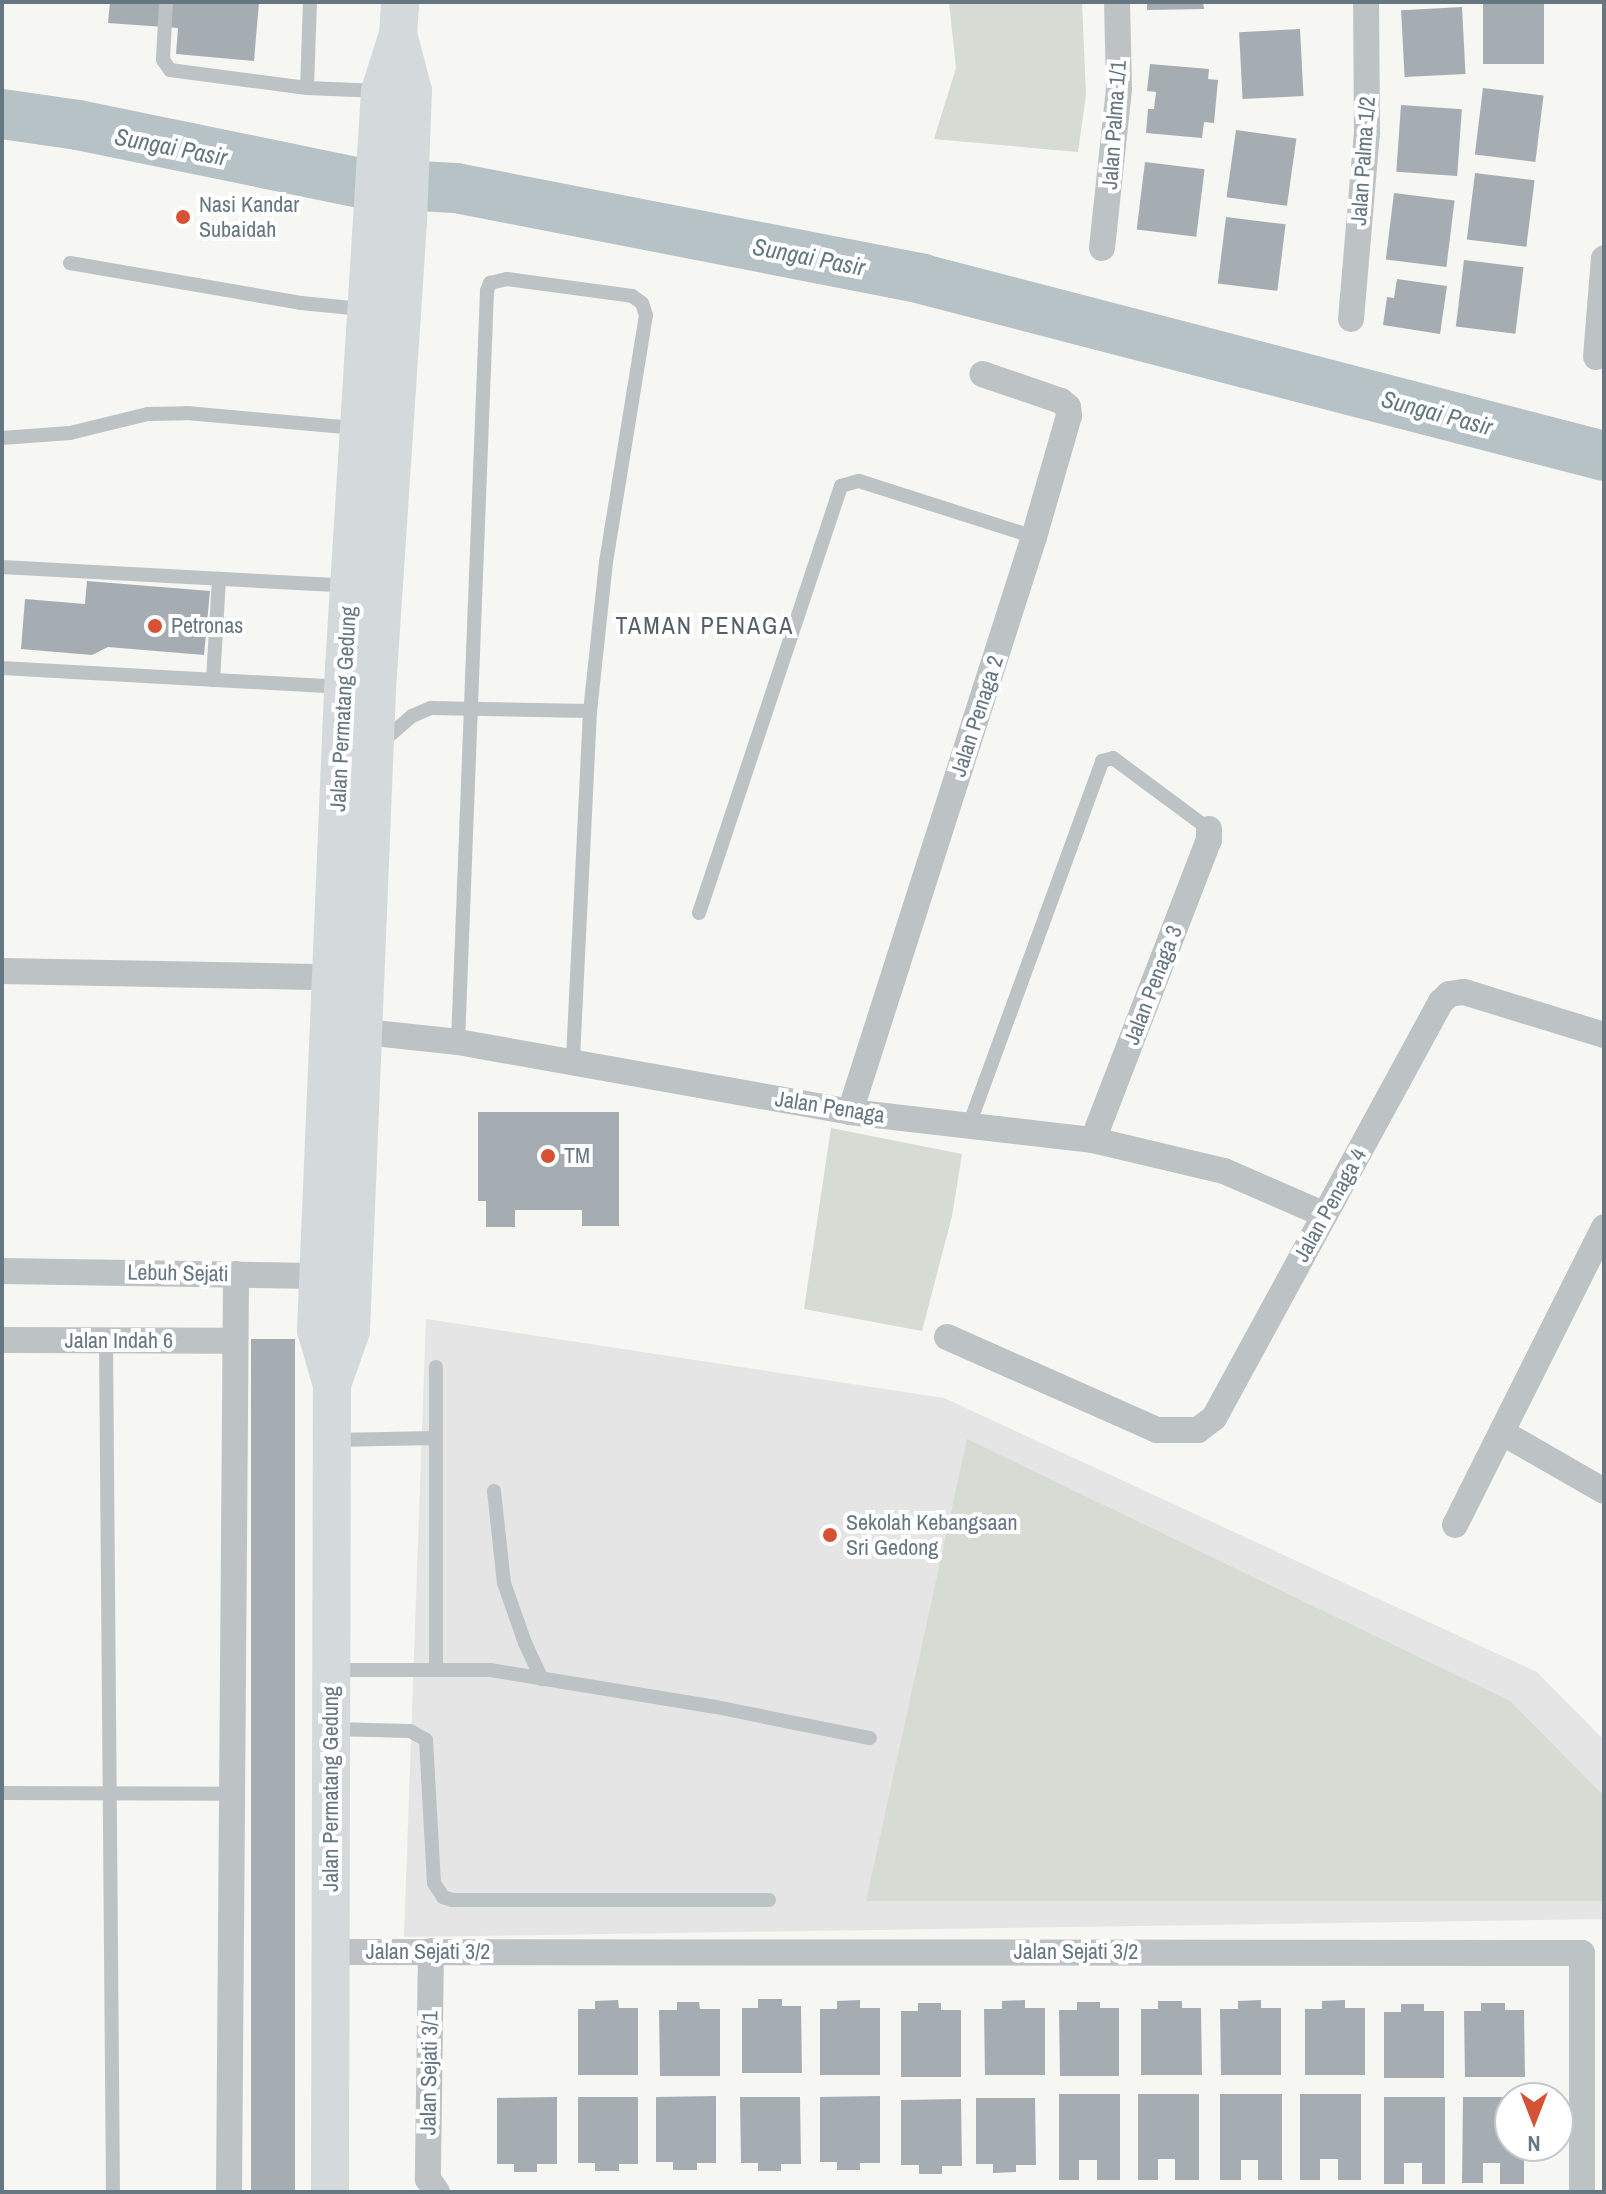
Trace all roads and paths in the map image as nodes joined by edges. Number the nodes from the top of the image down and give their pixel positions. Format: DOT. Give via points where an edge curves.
graph roads {
  1 [pos="166,2"];
  2 [pos="310,2"];
  3 [pos="1117,2"];
  4 [pos="1366,2"];
  5 [pos="399,18"];
  6 [pos="307,88"];
  7 [pos="397,91"];
  8 [pos="390,219"];
  9 [pos="1102,248"];
  10 [pos="1604,258"];
  11 [pos="70,263"];
  12 [pos="368,310"];
  13 [pos="1351,319"];
  14 [pos="1596,357"];
  15 [pos="982,374"];
  16 [pos="361,429"];
  17 [pos="2,438"];
  18 [pos="1034,537"];
  19 [pos="2,567"];
  20 [pos="219,579"];
  21 [pos="350,586"];
  22 [pos="2,668"];
  23 [pos="213,680"];
  24 [pos="343,687"];
  25 [pos="469,708"];
  26 [pos="590,711"];
  27 [pos="374,750"];
  28 [pos="1209,829"];
  29 [pos="699,913"];
  30 [pos="2,971"];
  31 [pos="329,977"];
  32 [pos="345,1030"];
  33 [pos="1604,1035"];
  34 [pos="458,1042"];
  35 [pos="573,1062"];
  36 [pos="850,1112"];
  37 [pos="968,1128"];
  38 [pos="1093,1140"];
  39 [pos="1325,1215"];
  40 [pos="1604,1227"];
  41 [pos="2,1271"];
  42 [pos="236,1274"];
  43 [pos="336,1276"];
  44 [pos="947,1337"];
  45 [pos="2,1340"];
  46 [pos="106,1341"];
  47 [pos="235,1341"];
  48 [pos="436,1367"];
  49 [pos="1503,1433"];
  50 [pos="436,1438"];
  51 [pos="332,1440"];
  52 [pos="494,1491"];
  53 [pos="1604,1491"];
  54 [pos="1455,1525"];
  55 [pos="331,1670"];
  56 [pos="436,1670"];
  57 [pos="542,1679"];
  58 [pos="331,1729"];
  59 [pos="870,1738"];
  60 [pos="2,1793"];
  61 [pos="112,1794"];
  62 [pos="233,1794"];
  63 [pos="769,1900"];
  64 [pos="431,1951"];
  65 [pos="331,1952"];
  66 [pos="1593,1952"];
  67 [pos="113,2192"];
  68 [pos="229,2192"];
  69 [pos="330,2192"];
  70 [pos="437,2192"];
  71 [pos="1582,2192"];
  1 -- 6 [label="lane" via="163,60 170,70"];
  2 -- 6 [label="lane"];
  3 -- 9 [label="street, Jalan Palma 1/1" via="1119,103"];
  4 -- 13 [label="street, Jalan Palma 1/2" via="1367,133"];
  5 -- 7 [label="main road, Jalan Permatang Gedung"];
  6 -- 7 [label="lane"];
  7 -- 8 [label="main road, Jalan Permatang Gedung"];
  8 -- 12 [label="main road, Jalan Permatang Gedung"];
  8 -- 27 [label="main road, Jalan Permatang Gedung"];
  10 -- 14 [label="street"];
  11 -- 12 [label="lane"];
  12 -- 16 [label="main road, Jalan Permatang Gedung"];
  15 -- 18 [label="street, Jalan Penaga 2" via="1068,407"];
  16 -- 17 [label="lane" via="187,413 148,414 70,433"];
  16 -- 21 [label="main road, Jalan Permatang Gedung"];
  18 -- 29 [label="lane" via="859,481 841,486"];
  18 -- 36 [label="street, Jalan Penaga 2"];
  19 -- 20 [label="lane"];
  20 -- 21 [label="lane"];
  20 -- 23 [label="lane"];
  21 -- 24 [label="main road, Jalan Permatang Gedung"];
  22 -- 23 [label="lane"];
  23 -- 24 [label="lane"];
  24 -- 31 [label="main road, Jalan Permatang Gedung"];
  25 -- 26 [label="lane"];
  25 -- 26 [label="lane" via="486,299 490,283 507,279 632,296 646,315 606,562"];
  25 -- 27 [label="lane" via="431,708 412,716"];
  25 -- 34 [label="lane"];
  26 -- 35 [label="lane"];
  27 -- 32 [label="main road, Jalan Permatang Gedung"];
  28 -- 37 [label="lane" via="1113,758 1102,761"];
  28 -- 38 [label="street, Jalan Penaga 3"];
  30 -- 31 [label="street"];
  31 -- 32 [label="main road, Jalan Permatang Gedung"];
  32 -- 34 [label="street, Jalan Penaga"];
  32 -- 43 [label="main road, Jalan Permatang Gedung"];
  33 -- 39 [label="street, Jalan Penaga 4" via="1464,992 1449,994"];
  34 -- 35 [label="street, Jalan Penaga"];
  35 -- 36 [label="street, Jalan Penaga"];
  36 -- 37 [label="street, Jalan Penaga"];
  37 -- 38 [label="street, Jalan Penaga"];
  38 -- 39 [label="street, Jalan Penaga" via="1224,1171"];
  39 -- 44 [label="street, Jalan Penaga 4" via="1214,1418 1198,1430 1157,1430"];
  40 -- 49 [label="street"];
  41 -- 42 [label="street, Lebuh Sejati"];
  42 -- 43 [label="street, Lebuh Sejati"];
  42 -- 47 [label="street"];
  43 -- 51 [label="main road, Jalan Permatang Gedung" via="351,1331 332,1385"];
  45 -- 46 [label="street, Jalan Indah 6"];
  46 -- 47 [label="street, Jalan Indah 6"];
  46 -- 61 [label="lane"];
  47 -- 62 [label="street"];
  48 -- 50 [label="lane"];
  49 -- 53 [label="street"];
  49 -- 54 [label="street"];
  50 -- 51 [label="lane"];
  50 -- 56 [label="lane"];
  51 -- 55 [label="main road, Jalan Permatang Gedung"];
  52 -- 57 [label="lane" via="504,1583"];
  55 -- 56 [label="lane"];
  55 -- 58 [label="main road, Jalan Permatang Gedung"];
  56 -- 57 [label="lane" via="490,1670"];
  57 -- 59 [label="lane"];
  58 -- 63 [label="lane" via="410,1731 426,1740 434,1883 443,1897"];
  58 -- 65 [label="main road, Jalan Permatang Gedung"];
  60 -- 61 [label="lane"];
  61 -- 62 [label="lane"];
  61 -- 67 [label="lane"];
  62 -- 68 [label="street"];
  64 -- 65 [label="street, Jalan Sejati 3/2"];
  64 -- 66 [label="street, Jalan Sejati 3/2"];
  64 -- 70 [label="street, Jalan Sejati 3/1" via="428,2179"];
  65 -- 69 [label="main road, Jalan Permatang Gedung"];
  66 -- 71 [label="street, Jalan Sejati 3/2"];
}
